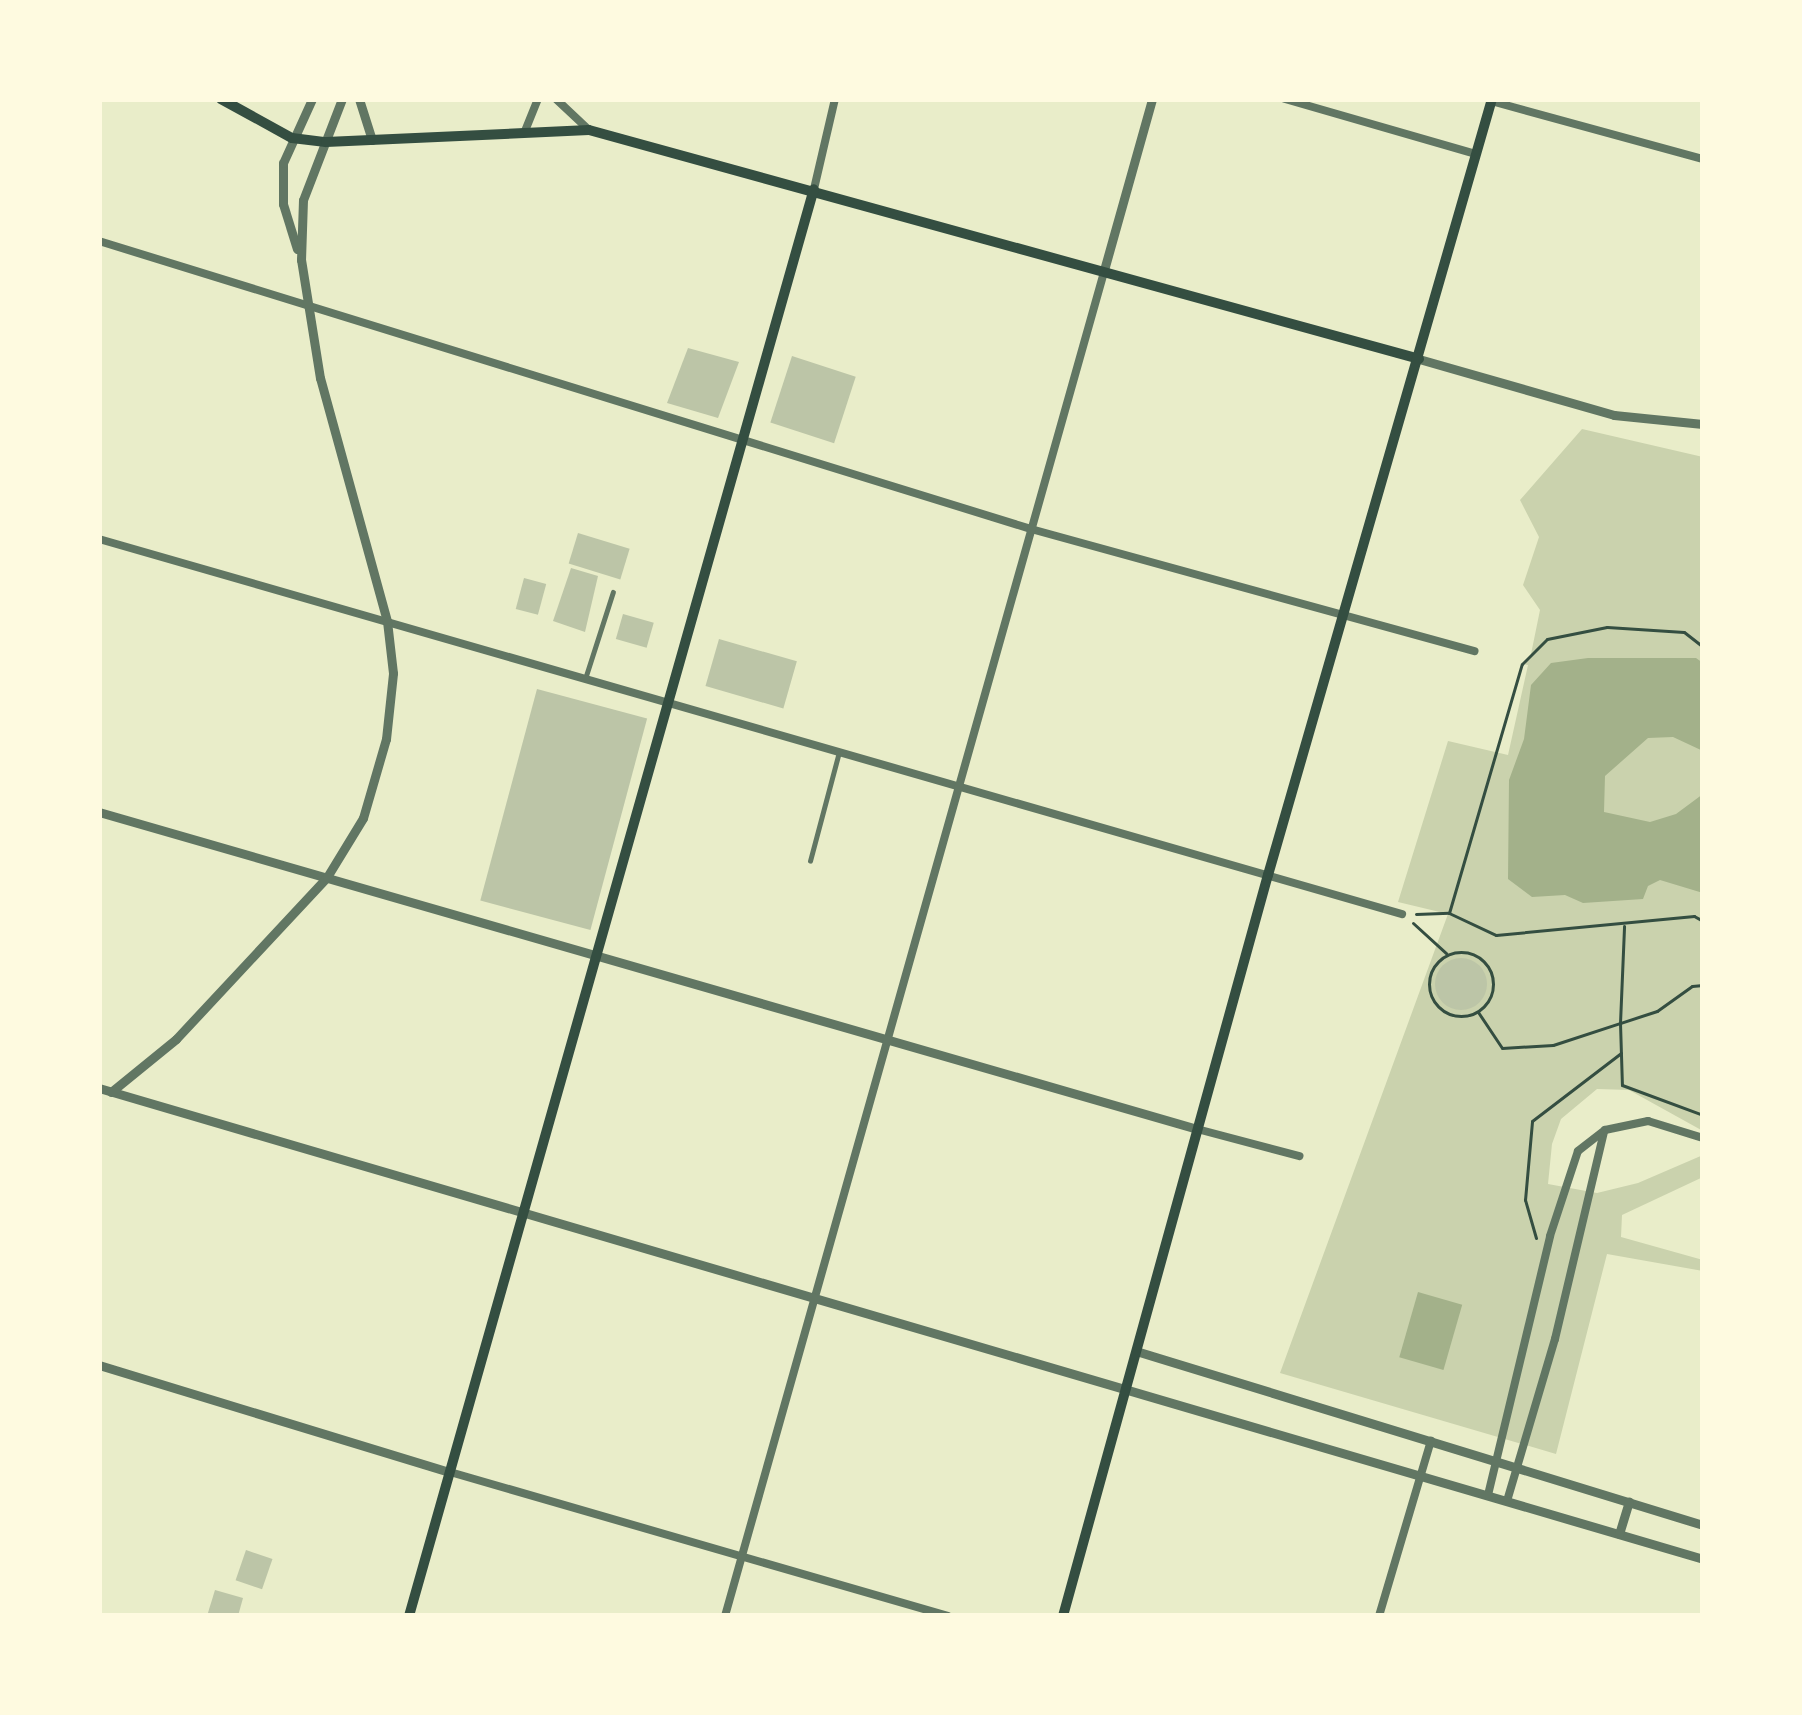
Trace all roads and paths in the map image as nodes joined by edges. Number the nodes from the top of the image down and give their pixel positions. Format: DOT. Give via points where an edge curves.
graph roads {
  1 [pos="221,99"];
  2 [pos="312,99"];
  3 [pos="342,99"];
  4 [pos="359,99"];
  5 [pos="538,99"];
  6 [pos="556,99"];
  7 [pos="835,99"];
  8 [pos="1152,99"];
  9 [pos="1285,99"];
  10 [pos="1492,100"];
  11 [pos="589,130"];
  12 [pos="525,131"];
  13 [pos="292,138"];
  14 [pos="372,140"];
  15 [pos="326,142"];
  16 [pos="1476,154"];
  17 [pos="1703,158"];
  18 [pos="814,189"];
  19 [pos="99,242"];
  20 [pos="301,260"];
  21 [pos="1104,270"];
  22 [pos="306,306"];
  23 [pos="1420,359"];
  24 [pos="1703,424"];
  25 [pos="742,443"];
  26 [pos="1031,529"];
  27 [pos="99,538"];
  28 [pos="613,592"];
  29 [pos="1342,613"];
  30 [pos="387,622"];
  31 [pos="1703,647"];
  32 [pos="1475,651"];
  33 [pos="586,679"];
  34 [pos="668,702"];
  35 [pos="839,752"];
  36 [pos="958,786"];
  37 [pos="99,812"];
  38 [pos="810,861"];
  39 [pos="1268,875"];
  40 [pos="326,877"];
  41 [pos="1449,913"];
  42 [pos="1402,914"];
  43 [pos="1703,921"];
  44 [pos="1624,925"];
  45 [pos="1449,955"];
  46 [pos="597,956"];
  47 [pos="1703,985"];
  48 [pos="1478,1012"];
  49 [pos="1620,1023"];
  50 [pos="887,1039"];
  51 [pos="1621,1053"];
  52 [pos="99,1088"];
  53 [pos="111,1091"];
  54 [pos="99,1098"];
  55 [pos="1703,1115"];
  56 [pos="1197,1129"];
  57 [pos="1605,1130"];
  58 [pos="1703,1138"];
  59 [pos="1299,1156"];
  60 [pos="524,1212"];
  61 [pos="1543,1265"];
  62 [pos="815,1296"];
  63 [pos="1136,1351"];
  64 [pos="99,1365"];
  65 [pos="1126,1386"];
  66 [pos="1431,1441"];
  67 [pos="1498,1462"];
  68 [pos="1517,1468"];
  69 [pos="450,1472"];
  70 [pos="1420,1475"];
  71 [pos="1488,1495"];
  72 [pos="1507,1501"];
  73 [pos="1629,1502"];
  74 [pos="1703,1525"];
  75 [pos="1619,1534"];
  76 [pos="742,1556"];
  77 [pos="1703,1559"];
  78 [pos="409,1616"];
  79 [pos="725,1616"];
  80 [pos="948,1616"];
  81 [pos="1063,1616"];
  82 [pos="1379,1616"];
  1 -- 13 [label="main road"];
  2 -- 13 [label="street"];
  3 -- 15 [label="street"];
  4 -- 14 [label="street"];
  5 -- 12 [label="street"];
  6 -- 11 [label="street"];
  7 -- 18 [label="street"];
  8 -- 21 [label="street"];
  9 -- 16 [label="street"];
  10 -- 16 [label="main road"];
  10 -- 17 [label="street"];
  11 -- 12 [label="main road"];
  11 -- 18 [label="main road"];
  12 -- 14 [label="main road"];
  13 -- 15 [label="main road"];
  13 -- 20 [label="street" via="282,187"];
  14 -- 15 [label="main road"];
  15 -- 20 [label="street" via="303,200"];
  16 -- 23 [label="main road"];
  18 -- 21 [label="main road"];
  18 -- 25 [label="main road"];
  19 -- 22 [label="street"];
  20 -- 22 [label="street"];
  21 -- 23 [label="main road"];
  21 -- 26 [label="street"];
  22 -- 25 [label="street"];
  22 -- 30 [label="street"];
  23 -- 24 [label="street" via="1614,415"];
  23 -- 29 [label="main road"];
  25 -- 26 [label="street"];
  25 -- 34 [label="main road"];
  26 -- 29 [label="street"];
  26 -- 36 [label="street"];
  27 -- 30 [label="street"];
  28 -- 33 [label="lane"];
  29 -- 32 [label="street"];
  29 -- 39 [label="main road"];
  30 -- 33 [label="street"];
  30 -- 40 [label="street" via="394,673 386,739 363,818"];
  31 -- 41 [label="path" via="1684,632 1607,627 1547,639 1522,664"];
  33 -- 34 [label="street"];
  34 -- 35 [label="street"];
  34 -- 46 [label="main road"];
  35 -- 36 [label="street"];
  35 -- 38 [label="lane"];
  36 -- 39 [label="street"];
  36 -- 50 [label="street"];
  37 -- 40 [label="street"];
  39 -- 42 [label="street"];
  39 -- 56 [label="main road"];
  40 -- 46 [label="street"];
  40 -- 53 [label="street" via="176,1040"];
  41 -- 42 [label="path"];
  41 -- 44 [label="path" via="1496,934"];
  42 -- 45 [label="path"];
  43 -- 44 [label="path"];
  44 -- 49 [label="path"];
  45 -- 48 [label="path" via="1478,955 1492,972 1492,995"];
  45 -- 48 [label="path" via="1436,962 1429,983 1436,1005 1456,1016"];
  46 -- 50 [label="street"];
  46 -- 60 [label="main road"];
  47 -- 49 [label="path"];
  48 -- 49 [label="path" via="1502,1048 1553,1045"];
  49 -- 51 [label="path"];
  50 -- 56 [label="street"];
  50 -- 62 [label="street"];
  51 -- 55 [label="path" via="1622,1085"];
  51 -- 61 [label="path" via="1532,1121 1525,1200"];
  52 -- 53 [label="street"];
  53 -- 54 [label="street"];
  53 -- 60 [label="street"];
  56 -- 59 [label="street"];
  56 -- 63 [label="main road"];
  57 -- 58 [label="street" via="1648,1121"];
  57 -- 61 [label="street" via="1578,1151 1566,1175"];
  57 -- 68 [label="street"];
  60 -- 62 [label="street"];
  60 -- 69 [label="main road"];
  61 -- 67 [label="street"];
  62 -- 65 [label="street"];
  62 -- 76 [label="street"];
  63 -- 65 [label="main road"];
  63 -- 66 [label="street"];
  64 -- 69 [label="street"];
  65 -- 70 [label="street"];
  65 -- 81 [label="main road"];
  66 -- 67 [label="street"];
  66 -- 70 [label="street"];
  67 -- 68 [label="street"];
  67 -- 71 [label="street"];
  68 -- 72 [label="street"];
  68 -- 73 [label="street"];
  69 -- 76 [label="street"];
  69 -- 78 [label="main road"];
  70 -- 71 [label="street"];
  70 -- 82 [label="street"];
  71 -- 72 [label="street"];
  72 -- 75 [label="street"];
  73 -- 74 [label="street"];
  73 -- 75 [label="street"];
  75 -- 77 [label="street"];
  76 -- 79 [label="street"];
  76 -- 80 [label="street"];
}
